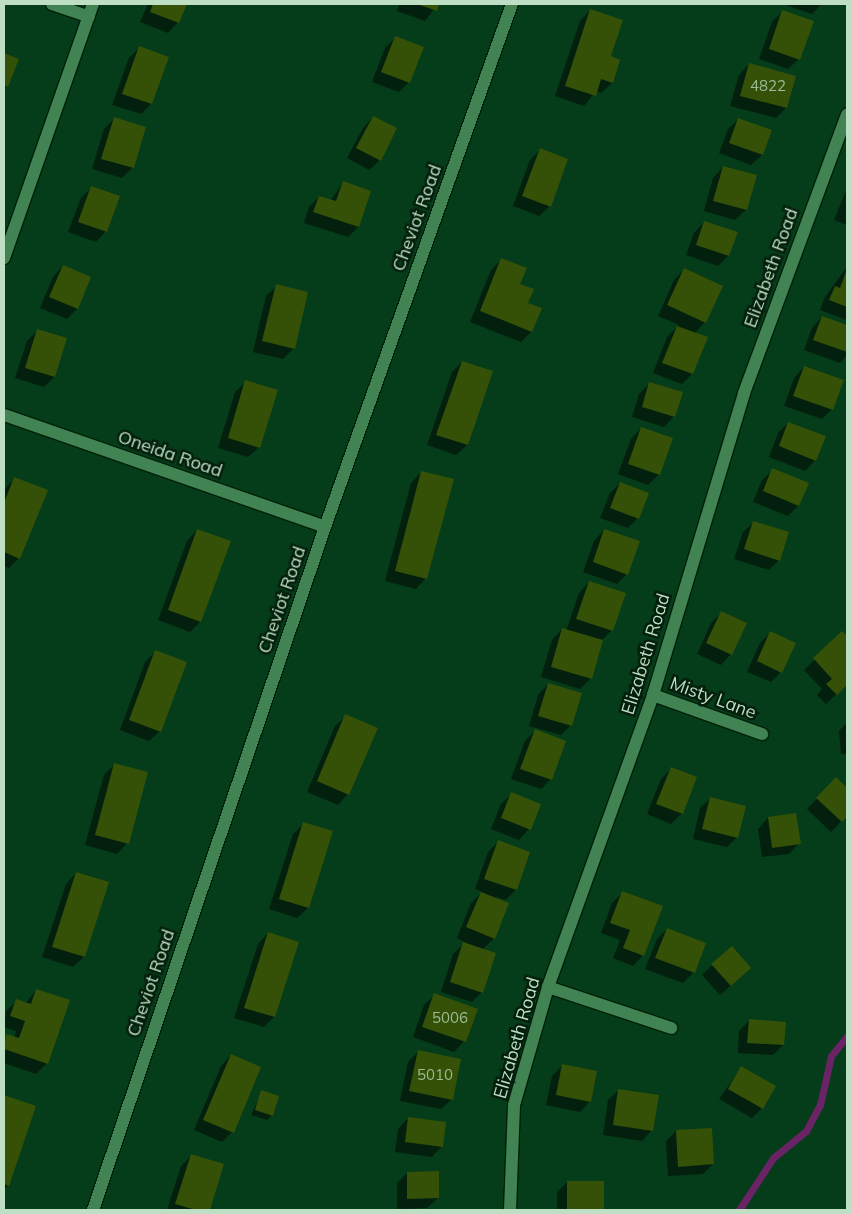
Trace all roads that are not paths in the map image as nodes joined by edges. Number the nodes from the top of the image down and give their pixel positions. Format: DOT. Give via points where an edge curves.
graph roads {
  1 [pos="52,4"];
  2 [pos="94,4"];
  3 [pos="512,4"];
  4 [pos="89,17"];
  5 [pos="847,114"];
  6 [pos="4,258"];
  7 [pos="4,415"];
  8 [pos="325,528"];
  9 [pos="653,696"];
  10 [pos="762,734"];
  11 [pos="548,987"];
  12 [pos="671,1028"];
  13 [pos="93,1210"];
  14 [pos="510,1210"];
  1 -- 4 [label="street"];
  2 -- 4 [label="street"];
  3 -- 8 [label="street, Cheviot Road"];
  4 -- 6 [label="street"];
  5 -- 9 [label="street, Elizabeth Road" via="744,393"];
  7 -- 8 [label="street, Oneida Road"];
  8 -- 13 [label="street, Cheviot Road"];
  9 -- 10 [label="street, Misty Lane"];
  9 -- 11 [label="street, Elizabeth Road"];
  11 -- 12 [label="street"];
  11 -- 14 [label="street, Elizabeth Road" via="514,1105"];
}
